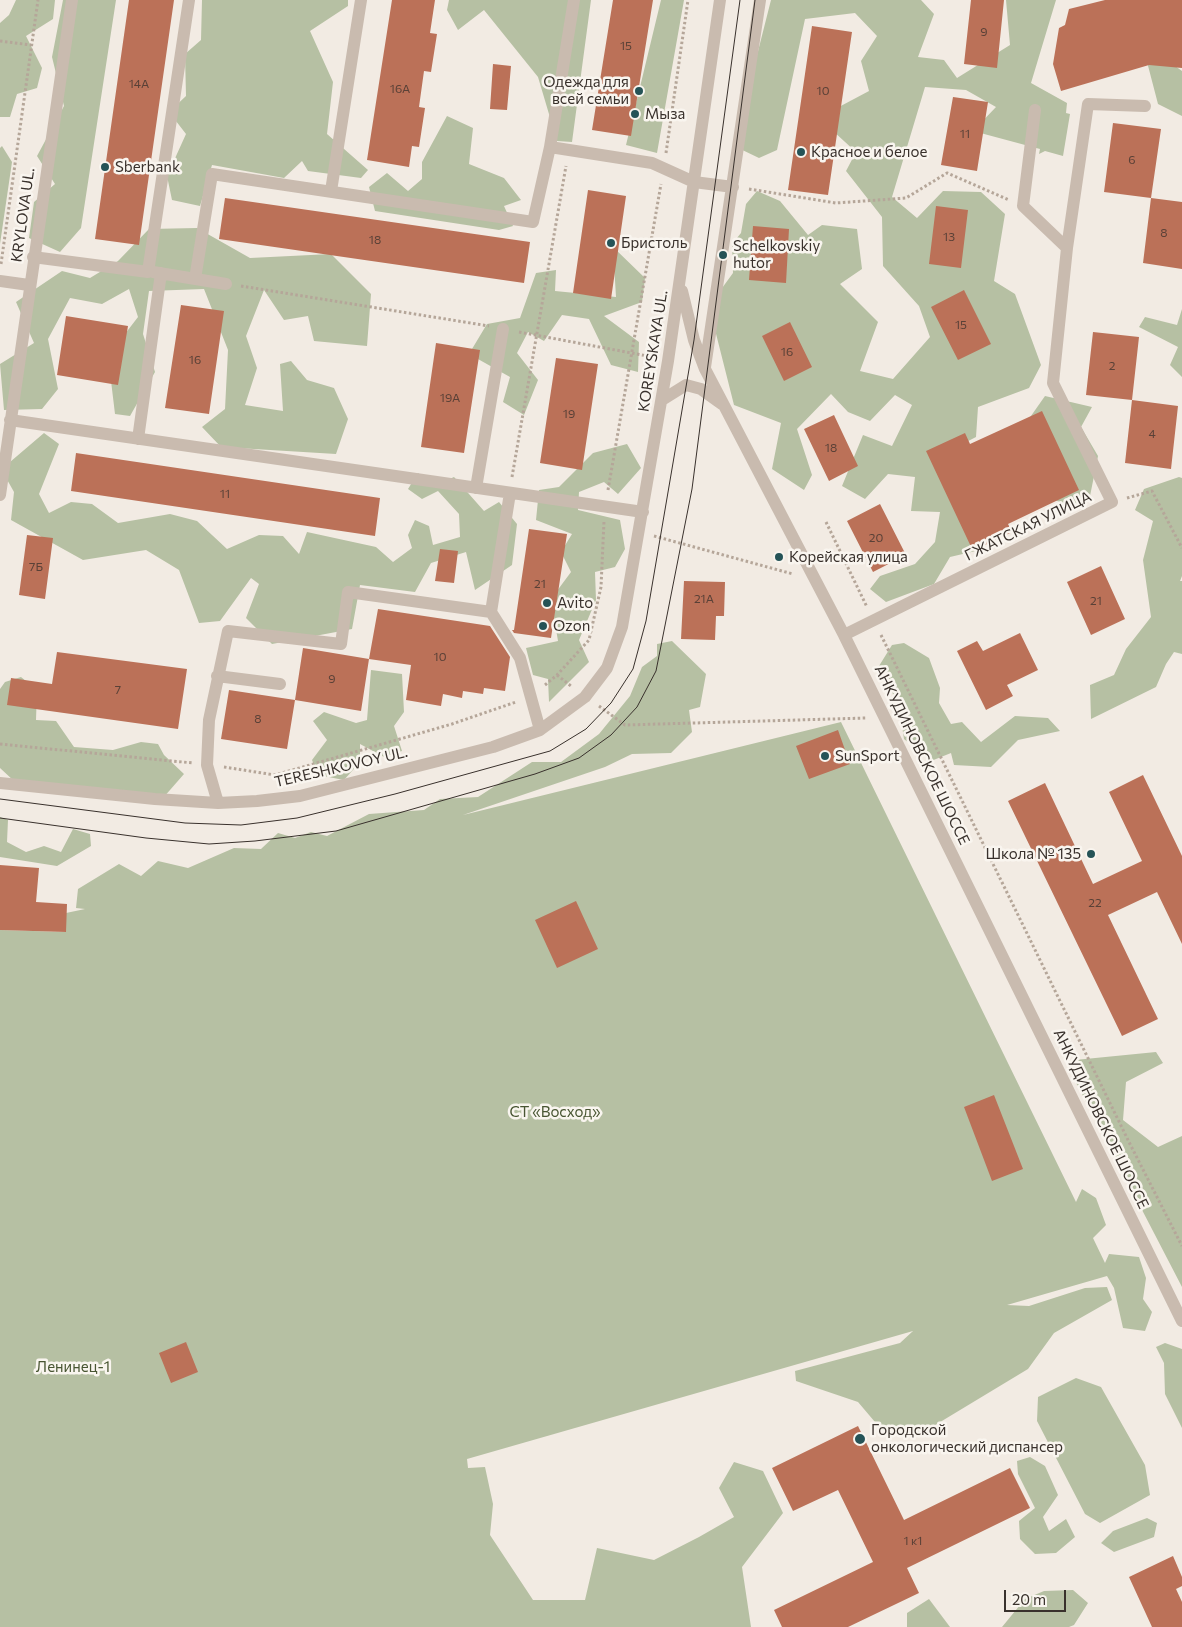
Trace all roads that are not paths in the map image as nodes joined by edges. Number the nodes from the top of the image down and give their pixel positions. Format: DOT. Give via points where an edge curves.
graph roads {
  1 [pos="72,0"];
  2 [pos="189,0"];
  3 [pos="361,0"];
  4 [pos="574,0"];
  5 [pos="720,0"];
  6 [pos="760,0"];
  7 [pos="1144,106"];
  8 [pos="1035,110"];
  9 [pos="550,147"];
  10 [pos="694,182"];
  11 [pos="733,187"];
  12 [pos="331,192"];
  13 [pos="1067,248"];
  14 [pos="33,258"];
  15 [pos="148,272"];
  16 [pos="162,274"];
  17 [pos="195,279"];
  18 [pos="0,281"];
  19 [pos="29,284"];
  20 [pos="226,284"];
  21 [pos="680,284"];
  22 [pos="503,329"];
  23 [pos="705,369"];
  24 [pos="662,400"];
  25 [pos="724,406"];
  26 [pos="10,420"];
  27 [pos="138,438"];
  28 [pos="1,480"];
  29 [pos="476,488"];
  30 [pos="510,493"];
  31 [pos="0,495"];
  32 [pos="643,512"];
  33 [pos="490,612"];
  34 [pos="844,635"];
  35 [pos="217,676"];
  36 [pos="280,684"];
  37 [pos="585,697"];
  38 [pos="540,730"];
  39 [pos="0,783"];
  40 [pos="218,803"];
  41 [pos="1182,1321"];
  1 -- 14 [label="street, KRYLOVA UL."];
  2 -- 15 [label="street"];
  3 -- 12 [label="street"];
  4 -- 9 [label="street"];
  5 -- 10 [label="street, KOREYSKAYA UL."];
  6 -- 11 [label="street"];
  7 -- 13 [label="street, ГЖАТСКАЯ УЛИЦА" via="1088,104"];
  8 -- 13 [label="street" via="1023,206"];
  9 -- 10 [label="street" via="652,163"];
  9 -- 12 [label="street" via="533,222"];
  10 -- 11 [label="street"];
  10 -- 21 [label="street, KOREYSKAYA UL."];
  11 -- 23 [label="street"];
  12 -- 17 [label="street" via="212,174"];
  13 -- 34 [label="street, ГЖАТСКАЯ УЛИЦА" via="1053,383 1112,502"];
  14 -- 15 [label="street"];
  14 -- 19 [label="street, KRYLOVA UL."];
  15 -- 16 [label="street"];
  16 -- 17 [label="street"];
  16 -- 27 [label="street"];
  17 -- 20 [label="street"];
  18 -- 19 [label="street"];
  19 -- 26 [label="street, KRYLOVA UL."];
  21 -- 23 [label="street, АНКУДИНОВСКОЕ ШОССЕ"];
  21 -- 24 [label="street, KOREYSKAYA UL."];
  22 -- 29 [label="street"];
  23 -- 25 [label="street, АНКУДИНОВСКОЕ ШОССЕ"];
  24 -- 25 [label="street" via="686,386 700,389"];
  24 -- 32 [label="street, KOREYSKAYA UL."];
  25 -- 34 [label="street, АНКУДИНОВСКОЕ ШОССЕ"];
  26 -- 27 [label="street"];
  26 -- 28 [label="street, KRYLOVA UL."];
  27 -- 29 [label="street"];
  28 -- 31 [label="street, KRYLOVA UL."];
  29 -- 30 [label="street"];
  30 -- 32 [label="street"];
  30 -- 33 [label="street"];
  32 -- 37 [label="street, KOREYSKAYA UL." via="622,627 607,668"];
  33 -- 35 [label="street" via="348,592 341,644 228,631"];
  33 -- 38 [label="street" via="520,658"];
  34 -- 41 [label="street, АНКУДИНОВСКОЕ ШОССЕ"];
  35 -- 36 [label="street"];
  35 -- 40 [label="street" via="209,720 207,765"];
  37 -- 38 [label="street, TERESHKOVOY UL."];
  38 -- 40 [label="street, TERESHKOVOY UL." via="494,747 300,796"];
  39 -- 40 [label="street, TERESHKOVOY UL."];
}
